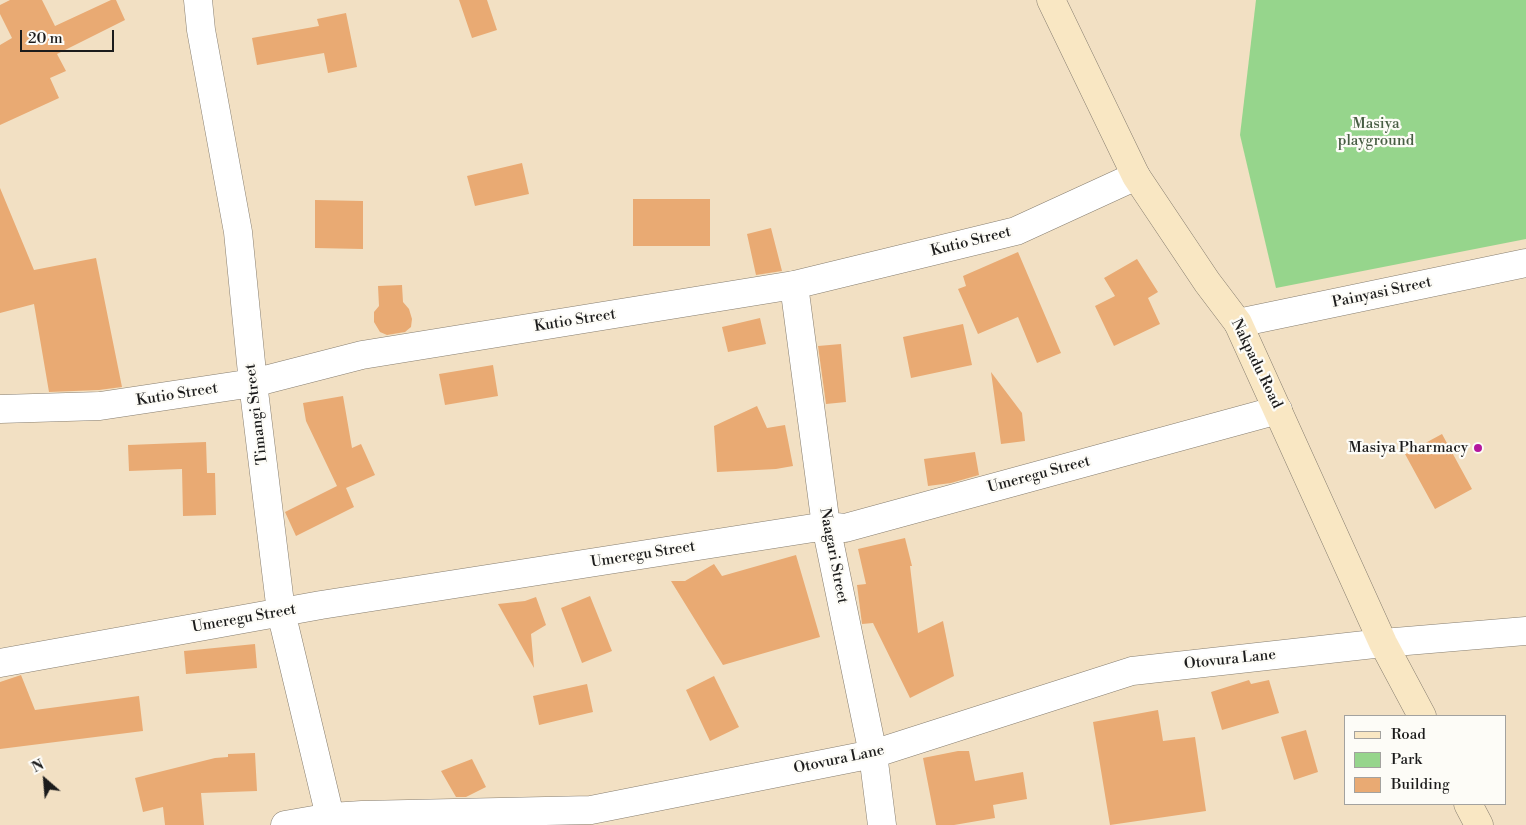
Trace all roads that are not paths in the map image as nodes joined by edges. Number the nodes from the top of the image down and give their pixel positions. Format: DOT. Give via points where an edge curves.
graph roads {
  1 [pos="198,0"];
  2 [pos="1050,0"];
  3 [pos="1136,176"];
  4 [pos="1526,263"];
  5 [pos="794,285"];
  6 [pos="1238,323"];
  7 [pos="253,383"];
  8 [pos="0,409"];
  9 [pos="1278,410"];
  10 [pos="826,526"];
  11 [pos="281,612"];
  12 [pos="1526,631"];
  13 [pos="1383,643"];
  14 [pos="0,663"];
  15 [pos="1421,715"];
  16 [pos="873,754"];
  17 [pos="1469,805"];
  18 [pos="332,821"];
  19 [pos="286,825"];
  20 [pos="882,825"];
  21 [pos="1479,825"];
  1 -- 7 [label="street, Timangi Street" via="238,232"];
  2 -- 3 [label="street, Nakpadu Road"];
  3 -- 5 [label="street, Kutio Street" via="1016,231"];
  3 -- 6 [label="street, Nakpadu Road"];
  4 -- 6 [label="street, Painyasi Street"];
  5 -- 7 [label="street, Kutio Street" via="362,355"];
  5 -- 10 [label="street, Naagari Street"];
  6 -- 9 [label="street, Nakpadu Road"];
  7 -- 8 [label="street, Kutio Street" via="100,406"];
  7 -- 11 [label="street, Timangi Street"];
  9 -- 10 [label="street, Umeregu Street" via="844,528"];
  9 -- 13 [label="street, Nakpadu Road"];
  10 -- 11 [label="street, Umeregu Street"];
  10 -- 16 [label="street, Naagari Street"];
  11 -- 14 [label="street, Umeregu Street"];
  11 -- 18 [label="street, Timangi Street"];
  12 -- 13 [label="street, Otovura Lane"];
  13 -- 15 [label="street, Nakpadu Road"];
  13 -- 16 [label="street, Otovura Lane" via="1132,671"];
  16 -- 18 [label="street, Otovura Lane" via="591,810 362,815"];
  16 -- 20 [label="street, Naagari Street"];
  17 -- 21 [label="street"];
  18 -- 19 [label="street, Otovura Lane"];
}
